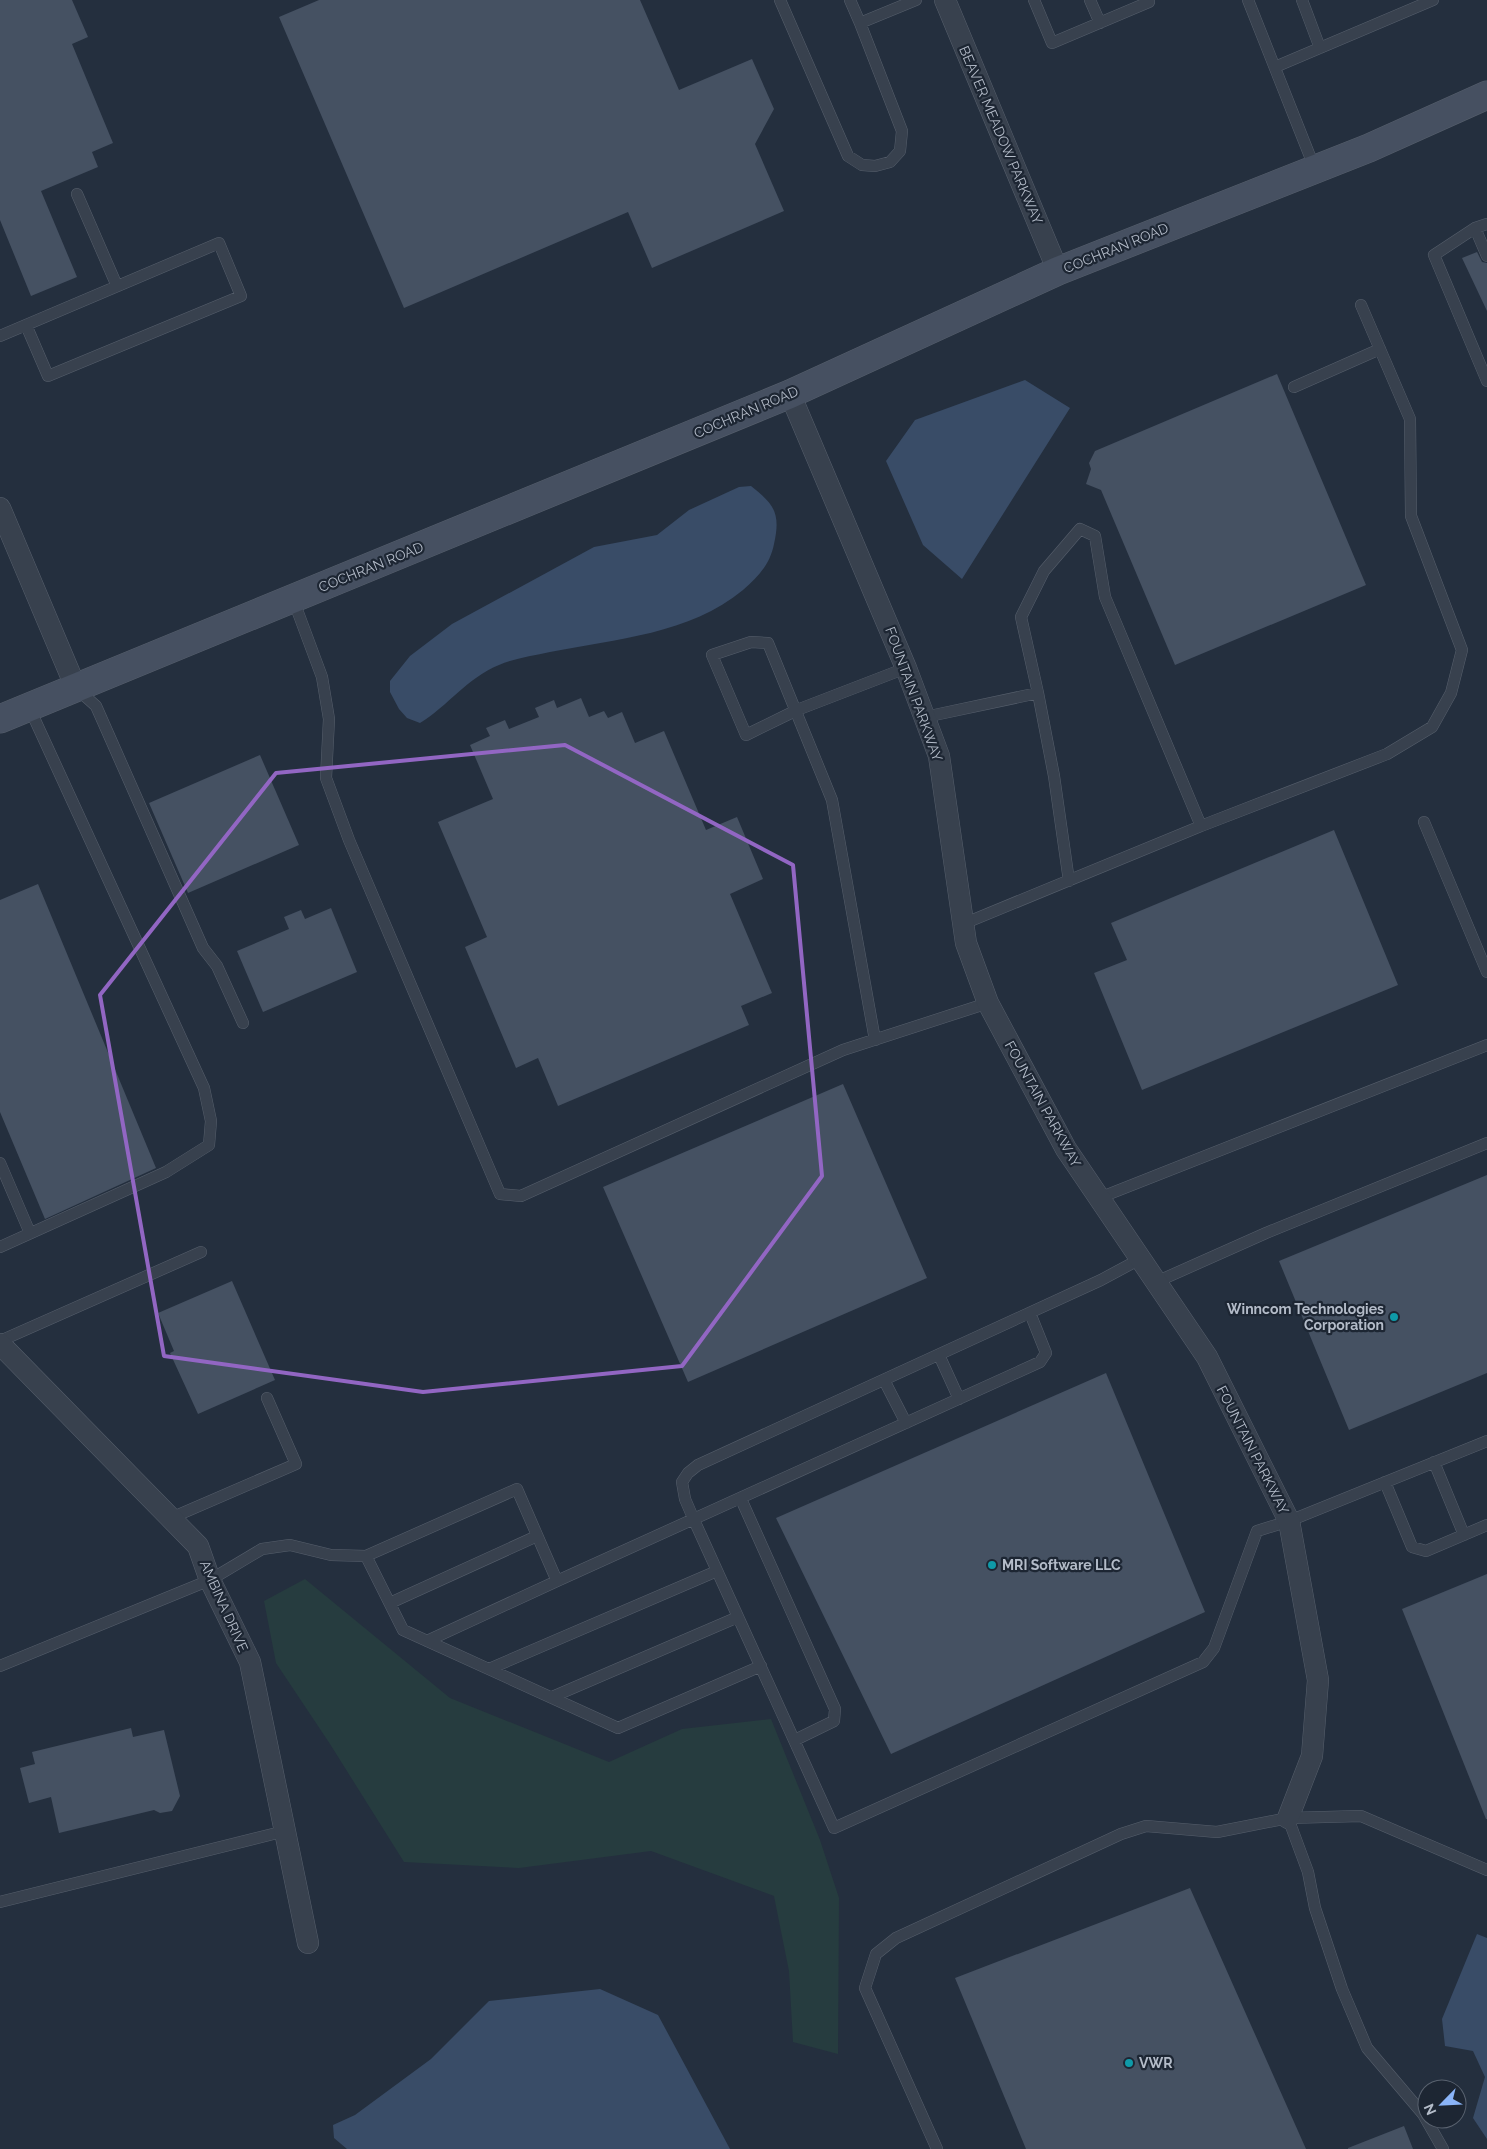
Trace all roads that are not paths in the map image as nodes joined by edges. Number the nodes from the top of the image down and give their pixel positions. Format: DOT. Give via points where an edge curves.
graph roads {
  1 [pos="780,0"];
  2 [pos="850,0"];
  3 [pos="916,0"];
  4 [pos="945,0"];
  5 [pos="1034,0"];
  6 [pos="1090,0"];
  7 [pos="1248,0"];
  8 [pos="1302,0"];
  9 [pos="1433,0"];
  10 [pos="1151,1"];
  11 [pos="860,23"];
  12 [pos="1100,23"];
  13 [pos="1320,48"];
  14 [pos="1275,67"];
  15 [pos="1487,95"];
  16 [pos="1315,169"];
  17 [pos="77,194"];
  18 [pos="1487,224"];
  19 [pos="1475,228"];
  20 [pos="1487,256"];
  21 [pos="1058,271"];
  22 [pos="117,286"];
  23 [pos="1361,305"];
  24 [pos="26,325"];
  25 [pos="0,336"];
  26 [pos="1380,349"];
  27 [pos="1487,381"];
  28 [pos="1294,387"];
  29 [pos="790,394"];
  30 [pos="0,508"];
  31 [pos="293,599"];
  32 [pos="906,668"];
  33 [pos="76,688"];
  34 [pos="1038,693"];
  35 [pos="29,708"];
  36 [pos="797,710"];
  37 [pos="925,717"];
  38 [pos="0,719"];
  39 [pos="1424,822"];
  40 [pos="1201,826"];
  41 [pos="1069,881"];
  42 [pos="963,924"];
  43 [pos="1487,972"];
  44 [pos="988,1003"];
  45 [pos="243,1023"];
  46 [pos="875,1040"];
  47 [pos="1487,1045"];
  48 [pos="1487,1143"];
  49 [pos="0,1163"];
  50 [pos="1099,1198"];
  51 [pos="30,1234"];
  52 [pos="0,1247"];
  53 [pos="200,1252"];
  54 [pos="1140,1258"];
  55 [pos="1156,1282"];
  56 [pos="1030,1313"];
  57 [pos="0,1340"];
  58 [pos="0,1344"];
  59 [pos="939,1355"];
  60 [pos="884,1380"];
  61 [pos="267,1398"];
  62 [pos="959,1399"];
  63 [pos="906,1423"];
  64 [pos="1487,1442"];
  65 [pos="1434,1462"];
  66 [pos="1385,1482"];
  67 [pos="741,1498"];
  68 [pos="171,1518"];
  69 [pos="694,1520"];
  70 [pos="1289,1522"];
  71 [pos="1487,1525"];
  72 [pos="1464,1535"];
  73 [pos="537,1536"];
  74 [pos="366,1556"];
  75 [pos="717,1571"];
  76 [pos="210,1580"];
  77 [pos="557,1581"];
  78 [pos="390,1603"];
  79 [pos="738,1617"];
  80 [pos="426,1641"];
  81 [pos="0,1666"];
  82 [pos="761,1666"];
  83 [pos="489,1669"];
  84 [pos="552,1698"];
  85 [pos="795,1740"];
  86 [pos="1288,1818"];
  87 [pos="285,1831"];
  88 [pos="1487,1870"];
  89 [pos="0,1902"];
  90 [pos="308,1943"];
  91 [pos="938,2149"];
  92 [pos="1443,2149"];
  1 -- 11 [label="lane" via="848,156 862,165 875,166 890,162 900,152 902,131"];
  2 -- 11 [label="lane"];
  3 -- 11 [label="lane"];
  4 -- 21 [label="street, BEAVER MEADOW PARKWAY"];
  5 -- 12 [label="lane" via="1052,43"];
  6 -- 12 [label="lane"];
  7 -- 14 [label="lane"];
  8 -- 13 [label="lane"];
  9 -- 13 [label="lane"];
  10 -- 12 [label="lane"];
  13 -- 14 [label="lane"];
  14 -- 16 [label="lane"];
  15 -- 16 [label="street, COCHRAN ROAD"];
  16 -- 21 [label="street, COCHRAN ROAD"];
  17 -- 22 [label="lane"];
  18 -- 19 [label="lane"];
  19 -- 20 [label="lane"];
  19 -- 27 [label="lane" via="1434,255"];
  21 -- 29 [label="street, COCHRAN ROAD"];
  22 -- 24 [label="lane"];
  22 -- 24 [label="lane" via="219,243 241,296 48,376"];
  23 -- 26 [label="lane"];
  24 -- 25 [label="lane"];
  26 -- 28 [label="lane"];
  26 -- 40 [label="lane" via="1410,420 1411,516 1462,650 1451,694 1432,726 1387,754"];
  29 -- 31 [label="street, COCHRAN ROAD"];
  29 -- 32 [label="street, FOUNTAIN PARKWAY"];
  30 -- 33 [label="street"];
  31 -- 33 [label="street, COCHRAN ROAD"];
  31 -- 46 [label="lane" via="322,676 329,719 326,778 349,840 500,1194 521,1196 844,1050"];
  32 -- 36 [label="lane"];
  32 -- 37 [label="street, FOUNTAIN PARKWAY"];
  33 -- 35 [label="street, COCHRAN ROAD"];
  33 -- 45 [label="lane" via="96,706 203,948 217,966"];
  34 -- 37 [label="lane"];
  34 -- 40 [label="lane" via="1021,617 1044,571 1080,529 1095,536 1105,597"];
  34 -- 41 [label="lane"];
  35 -- 38 [label="street, COCHRAN ROAD"];
  35 -- 51 [label="lane" via="204,1088 211,1121 209,1144 188,1160"];
  36 -- 36 [label="lane" via="746,735 712,656 751,642 768,643"];
  36 -- 46 [label="lane" via="832,800"];
  37 -- 42 [label="street, FOUNTAIN PARKWAY" via="939,756"];
  39 -- 43 [label="lane"];
  40 -- 41 [label="lane"];
  41 -- 42 [label="lane"];
  42 -- 44 [label="street, FOUNTAIN PARKWAY" via="966,943"];
  44 -- 46 [label="lane"];
  44 -- 50 [label="street, FOUNTAIN PARKWAY" via="1066,1149"];
  47 -- 50 [label="lane"];
  48 -- 55 [label="lane" via="1266,1233"];
  49 -- 51 [label="lane"];
  50 -- 54 [label="street, FOUNTAIN PARKWAY"];
  51 -- 52 [label="lane"];
  53 -- 57 [label="lane"];
  54 -- 55 [label="street, FOUNTAIN PARKWAY"];
  54 -- 56 [label="lane"];
  55 -- 70 [label="street, FOUNTAIN PARKWAY" via="1207,1357"];
  56 -- 59 [label="lane"];
  56 -- 62 [label="lane" via="1046,1353 1040,1362"];
  58 -- 68 [label="street, AMBINA DRIVE"];
  59 -- 60 [label="lane"];
  59 -- 62 [label="lane"];
  60 -- 63 [label="lane"];
  60 -- 69 [label="lane" via="698,1465 682,1482 685,1500"];
  61 -- 68 [label="lane" via="296,1464"];
  62 -- 63 [label="lane"];
  63 -- 67 [label="lane"];
  64 -- 65 [label="lane"];
  65 -- 66 [label="lane"];
  65 -- 72 [label="lane"];
  66 -- 70 [label="lane"];
  66 -- 72 [label="lane" via="1412,1547 1426,1551"];
  67 -- 69 [label="lane"];
  67 -- 85 [label="lane" via="835,1709 834,1721"];
  68 -- 76 [label="street, AMBINA DRIVE" via="198,1546"];
  69 -- 75 [label="lane"];
  69 -- 77 [label="lane"];
  70 -- 85 [label="lane" via="1257,1531 1214,1648 1203,1662 834,1828"];
  70 -- 86 [label="street, FOUNTAIN PARKWAY" via="1318,1680 1312,1756"];
  71 -- 72 [label="lane"];
  73 -- 74 [label="lane" via="517,1489"];
  73 -- 77 [label="lane"];
  73 -- 78 [label="lane"];
  74 -- 76 [label="lane" via="331,1555 290,1545 262,1549"];
  74 -- 78 [label="lane"];
  75 -- 79 [label="lane"];
  75 -- 83 [label="lane"];
  76 -- 81 [label="lane"];
  76 -- 87 [label="street, AMBINA DRIVE" via="250,1662"];
  77 -- 80 [label="lane"];
  78 -- 80 [label="lane" via="403,1630"];
  79 -- 82 [label="lane"];
  79 -- 84 [label="lane"];
  80 -- 83 [label="lane"];
  82 -- 84 [label="lane" via="618,1728"];
  82 -- 85 [label="lane"];
  83 -- 84 [label="lane"];
  86 -- 88 [label="lane" via="1361,1816"];
  86 -- 91 [label="lane" via="1218,1832 1146,1826 1121,1834 896,1938 876,1954 865,1988"];
  86 -- 92 [label="lane" via="1308,1872 1315,1908 1342,1990 1367,2048 1423,2114"];
  87 -- 89 [label="lane"];
  87 -- 90 [label="street, AMBINA DRIVE"];
}
